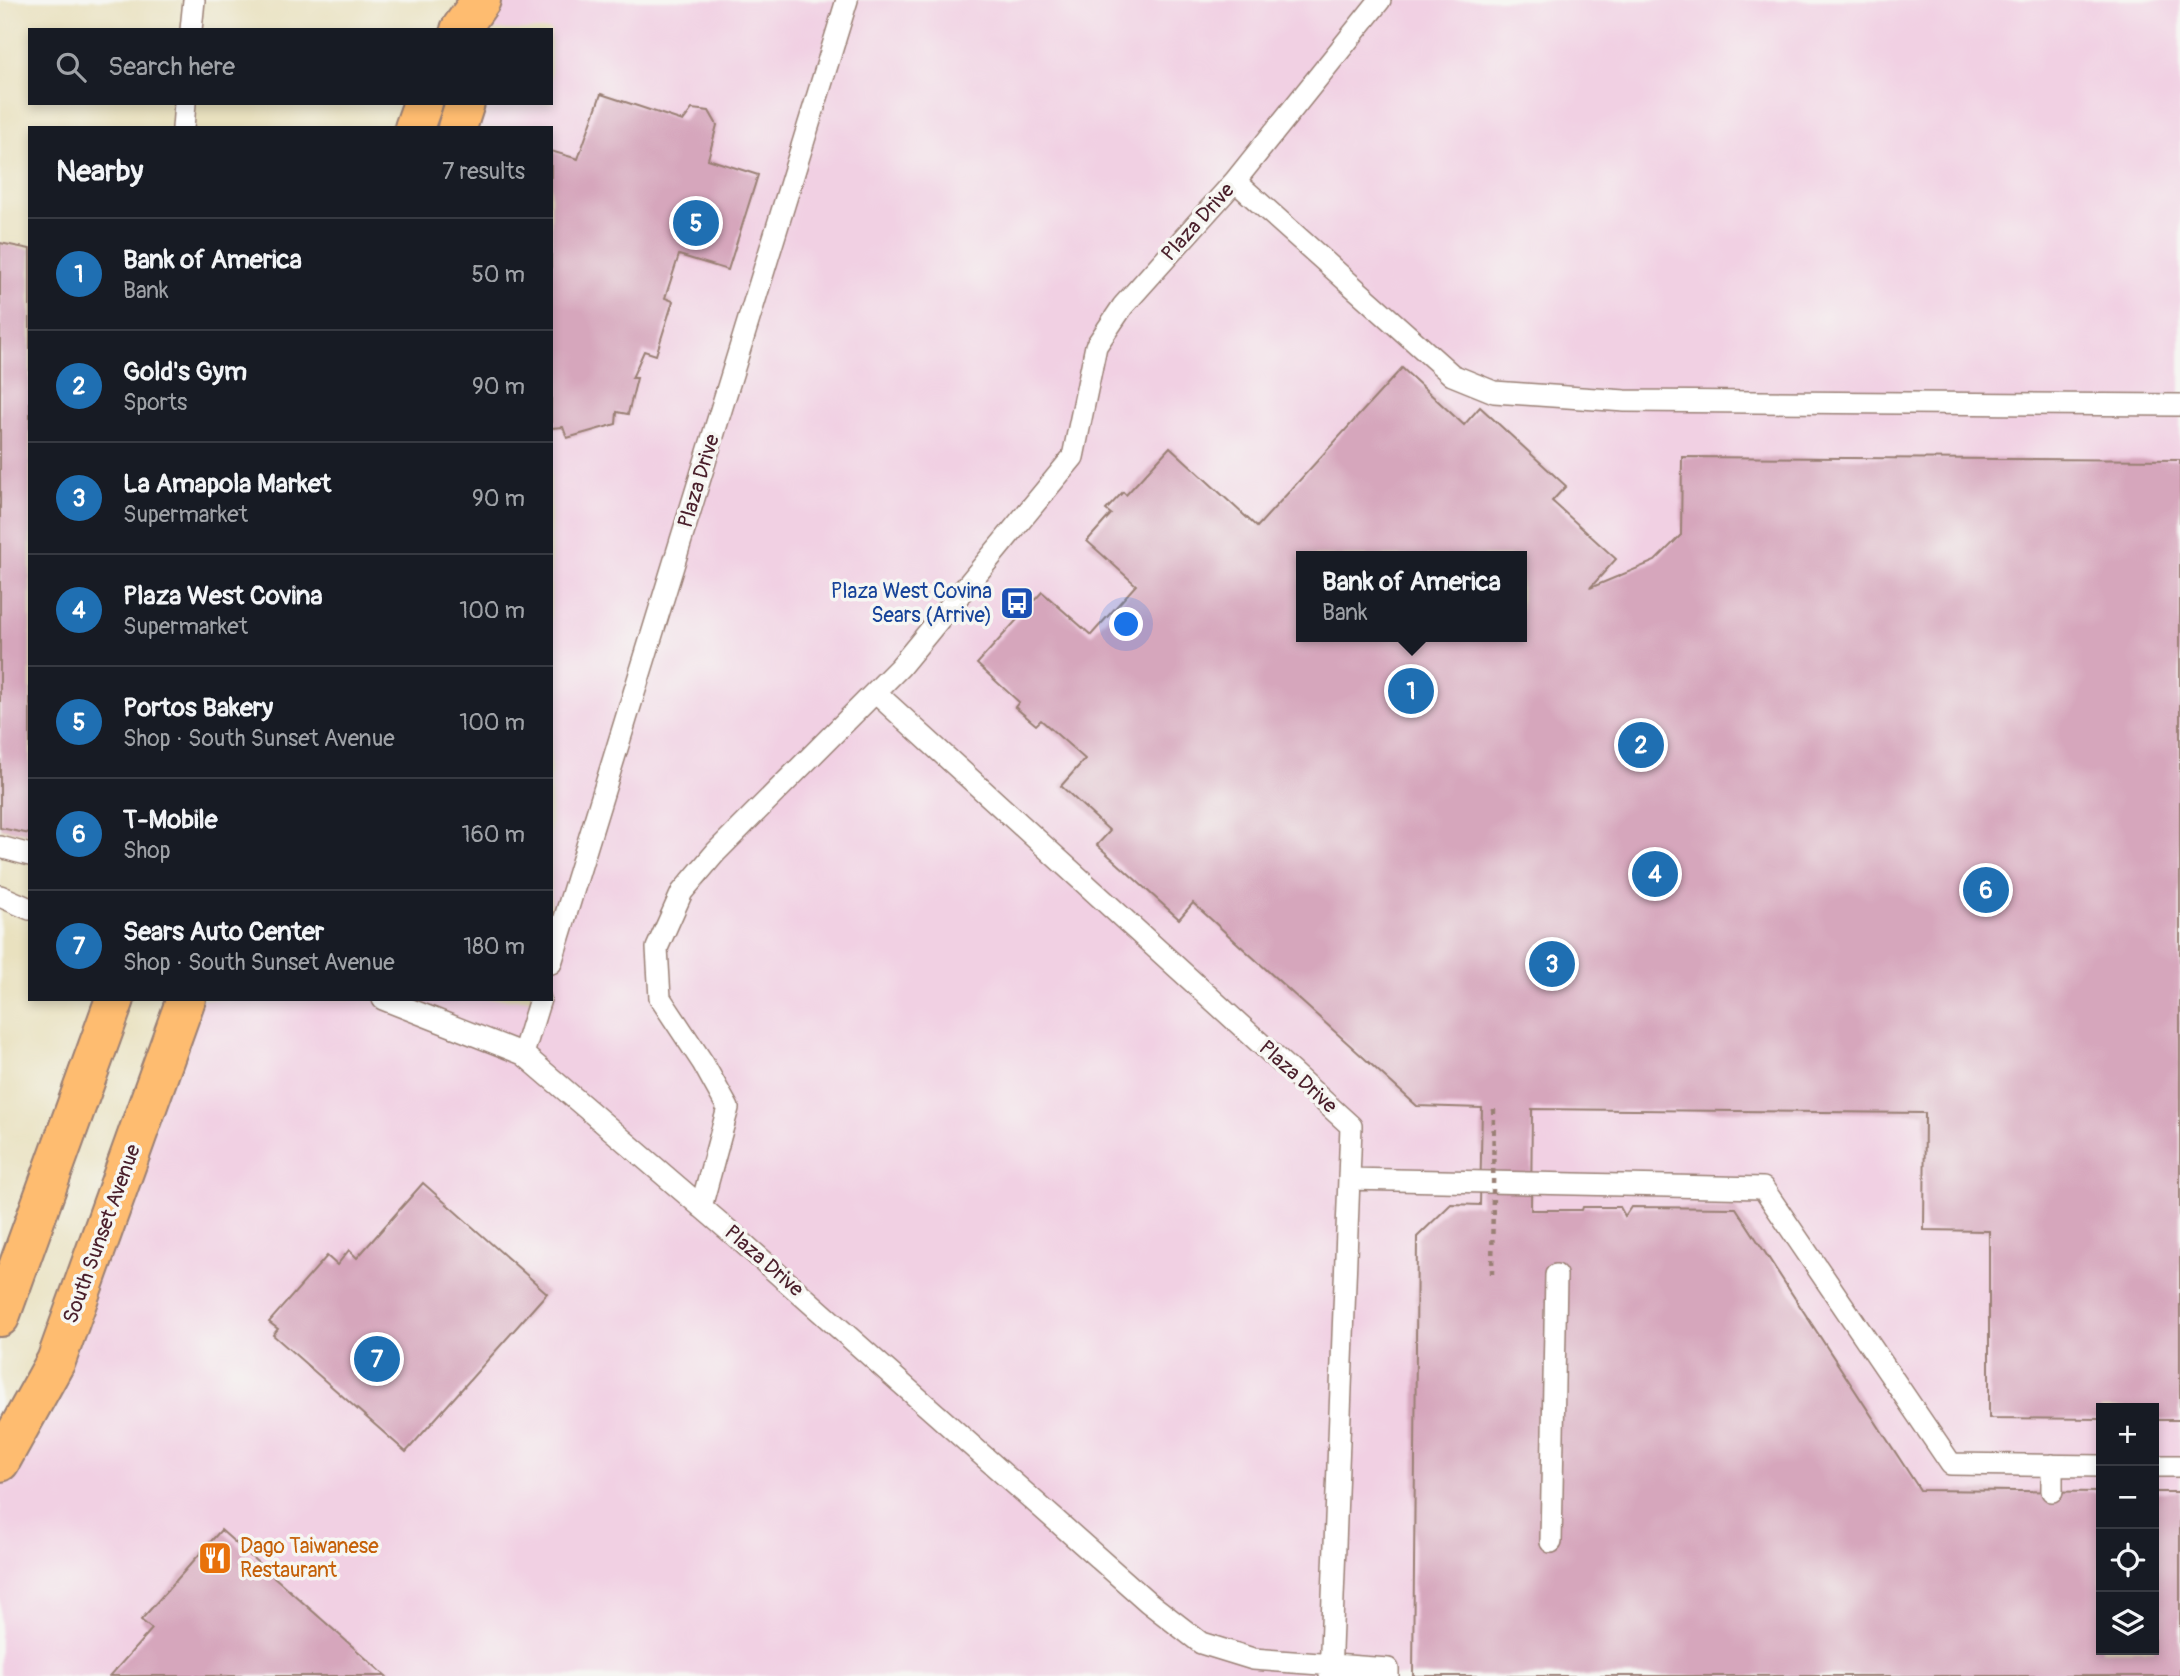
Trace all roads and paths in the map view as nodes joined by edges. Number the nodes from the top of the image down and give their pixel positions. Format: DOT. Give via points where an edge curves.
graph roads {
  1 [pos="194,0"];
  2 [pos="481,0"];
  3 [pos="847,0"];
  4 [pos="1380,0"];
  5 [pos="191,28"];
  6 [pos="461,28"];
  7 [pos="479,28"];
  8 [pos="185,105"];
  9 [pos="422,105"];
  10 [pos="464,105"];
  11 [pos="183,126"];
  12 [pos="415,126"];
  13 [pos="458,126"];
  14 [pos="1235,181"];
  15 [pos="2180,405"];
  16 [pos="876,692"];
  17 [pos="0,847"];
  18 [pos="28,854"];
  19 [pos="0,896"];
  20 [pos="28,908"];
  21 [pos="553,956"];
  22 [pos="114,1001"];
  23 [pos="185,1001"];
  24 [pos="388,1001"];
  25 [pos="539,1001"];
  26 [pos="523,1054"];
  27 [pos="1494,1108"];
  28 [pos="1349,1179"];
  29 [pos="701,1207"];
  30 [pos="1492,1274"];
  31 [pos="1556,1275"];
  32 [pos="0,1317"];
  33 [pos="0,1462"];
  34 [pos="2052,1465"];
  35 [pos="2096,1466"];
  36 [pos="2159,1466"];
  37 [pos="2180,1466"];
  38 [pos="2052,1491"];
  39 [pos="1551,1542"];
  40 [pos="1330,1672"];
  41 [pos="1388,1673"];
  1 -- 5 [label="lane"];
  2 -- 6 [label="main road"];
  2 -- 7 [label="main road"];
  3 -- 21 [label="lane, Plaza Drive"];
  4 -- 14 [label="lane, Plaza Drive"];
  8 -- 11 [label="lane"];
  9 -- 12 [label="main road"];
  10 -- 13 [label="main road"];
  14 -- 15 [label="lane" via="1452,375 1494,392 1625,401"];
  14 -- 16 [label="lane, Plaza Drive" via="1123,306 1096,346 1073,457"];
  16 -- 28 [label="lane, Plaza Drive" via="1351,1126"];
  16 -- 29 [label="lane, Plaza Drive" via="716,852 682,892 657,948 660,998 728,1108"];
  17 -- 18 [label="lane"];
  19 -- 20 [label="lane"];
  22 -- 32 [label="main road"];
  23 -- 33 [label="main road, South Sunset Avenue" via="56,1361"];
  24 -- 26 [label="lane, Plaza Drive"];
  25 -- 26 [label="lane"];
  26 -- 29 [label="lane, Plaza Drive"];
  27 -- 30 [label="path, bridge"];
  28 -- 34 [label="lane" via="1763,1188 1951,1464"];
  28 -- 40 [label="lane, Plaza Drive"];
  29 -- 40 [label="lane, Plaza Drive" via="1148,1602 1201,1643 1252,1660"];
  31 -- 39 [label="lane"];
  34 -- 35 [label="lane"];
  34 -- 38 [label="lane"];
  36 -- 37 [label="lane"];
  40 -- 41 [label="lane"];
}
